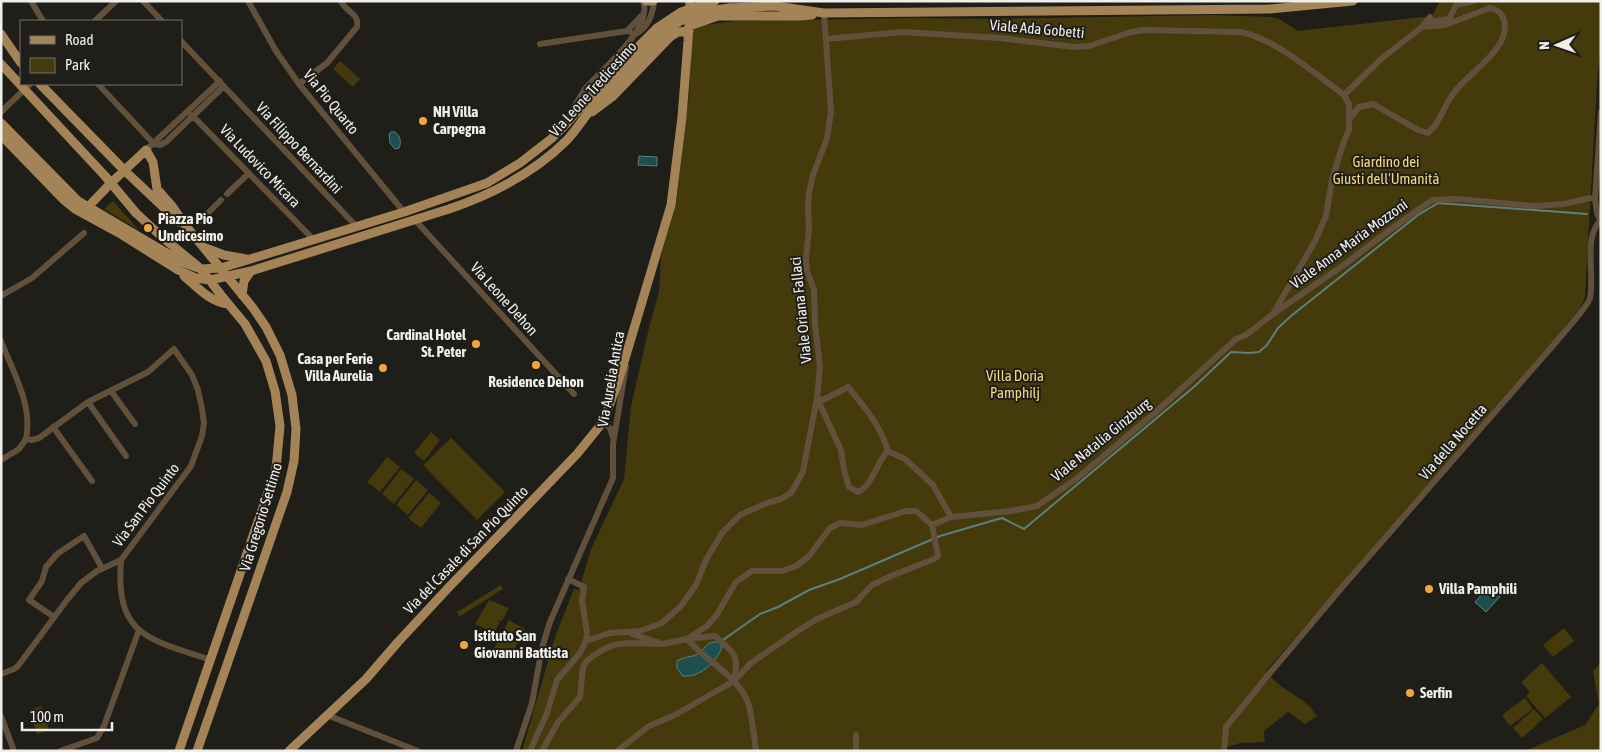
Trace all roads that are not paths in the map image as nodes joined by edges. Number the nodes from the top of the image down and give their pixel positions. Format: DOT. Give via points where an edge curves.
graph roads {
  1 [pos="32,1"];
  2 [pos="116,1"];
  3 [pos="143,1"];
  4 [pos="248,1"];
  5 [pos="341,1"];
  6 [pos="653,1"];
  7 [pos="690,1"];
  8 [pos="714,1"];
  9 [pos="1353,1"];
  10 [pos="1474,1"];
  11 [pos="645,4"];
  12 [pos="824,13"];
  13 [pos="42,20"];
  14 [pos="96,20"];
  15 [pos="161,20"];
  16 [pos="1427,22"];
  17 [pos="689,28"];
  18 [pos="627,31"];
  19 [pos="1,34"];
  20 [pos="635,34"];
  21 [pos="826,39"];
  22 [pos="182,42"];
  23 [pos="540,44"];
  24 [pos="20,62"];
  25 [pos="1,64"];
  26 [pos="20,81"];
  27 [pos="222,84"];
  28 [pos="298,84"];
  29 [pos="41,85"];
  30 [pos="99,85"];
  31 [pos="27,87"];
  32 [pos="1344,95"];
  33 [pos="1,112"];
  34 [pos="1601,112"];
  35 [pos="191,114"];
  36 [pos="585,117"];
  37 [pos="1350,118"];
  38 [pos="567,123"];
  39 [pos="1,124"];
  40 [pos="1,135"];
  41 [pos="9,142"];
  42 [pos="150,147"];
  43 [pos="124,170"];
  44 [pos="249,173"];
  45 [pos="111,183"];
  46 [pos="227,194"];
  47 [pos="1590,198"];
  48 [pos="221,200"];
  49 [pos="85,210"];
  50 [pos="404,212"];
  51 [pos="415,220"];
  52 [pos="200,221"];
  53 [pos="1600,222"];
  54 [pos="186,226"];
  55 [pos="356,226"];
  56 [pos="84,233"];
  57 [pos="313,240"];
  58 [pos="203,247"];
  59 [pos="248,260"];
  60 [pos="221,268"];
  61 [pos="201,269"];
  62 [pos="178,270"];
  63 [pos="251,271"];
  64 [pos="228,277"];
  65 [pos="210,280"];
  66 [pos="242,295"];
  67 [pos="1,296"];
  68 [pos="228,304"];
  69 [pos="1273,314"];
  70 [pos="1246,335"];
  71 [pos="1,341"];
  72 [pos="629,346"];
  73 [pos="111,390"];
  74 [pos="574,394"];
  75 [pos="817,398"];
  76 [pos="88,402"];
  77 [pos="603,422"];
  78 [pos="135,424"];
  79 [pos="53,427"];
  80 [pos="26,439"];
  81 [pos="613,444"];
  82 [pos="888,451"];
  83 [pos="126,456"];
  84 [pos="1,460"];
  85 [pos="92,480"];
  86 [pos="951,517"];
  87 [pos="932,525"];
  88 [pos="121,560"];
  89 [pos="102,568"];
  90 [pos="568,579"];
  91 [pos="54,617"];
  92 [pos="139,630"];
  93 [pos="630,633"];
  94 [pos="687,639"];
  95 [pos="586,641"];
  96 [pos="663,644"];
  97 [pos="211,660"];
  98 [pos="1,674"];
  99 [pos="734,681"];
  100 [pos="1,716"];
  101 [pos="328,716"];
  102 [pos="856,735"];
  103 [pos="14,751"];
  104 [pos="60,751"];
  105 [pos="179,751"];
  106 [pos="197,751"];
  107 [pos="289,751"];
  108 [pos="418,751"];
  109 [pos="516,751"];
  110 [pos="530,751"];
  111 [pos="542,751"];
  112 [pos="617,751"];
  113 [pos="756,751"];
  114 [pos="856,751"];
  115 [pos="1224,751"];
  1 -- 13 [label="street"];
  2 -- 14 [label="street"];
  3 -- 15 [label="street"];
  4 -- 28 [label="street, Via Pio Quarto"];
  5 -- 28 [label="street" via="356,16 357,27 327,62"];
  6 -- 11 [label="main road"];
  6 -- 20 [label="street" via="651,16 642,30"];
  7 -- 17 [label="main road, Via Aurelia Antica"];
  8 -- 38 [label="main road, Via Leone Tredicesimo, bridge" via="681,12 656,28"];
  9 -- 12 [label="main road, Via Leone Tredicesimo" via="1269,9"];
  10 -- 16 [label="street" via="1456,4 1449,18"];
  11 -- 18 [label="street"];
  11 -- 20 [label="street"];
  12 -- 17 [label="main road" via="718,16"];
  12 -- 21 [label="street, Viale Oriana Fallaci"];
  12 -- 36 [label="main road, Via Leone Tredicesimo, bridge" via="775,6 729,8 700,13 679,22 613,83"];
  16 -- 32 [label="street" via="1381,59"];
  16 -- 37 [label="street" via="1445,25 1490,8 1497,10 1505,25 1501,42 1485,62 1460,84 1441,118 1428,133 1373,104 1359,107"];
  17 -- 36 [label="main road" via="670,38 612,96"];
  17 -- 72 [label="main road, Via Aurelia Antica" via="671,205"];
  18 -- 20 [label="street"];
  18 -- 23 [label="street"];
  19 -- 24 [label="main road"];
  20 -- 38 [label="street" via="578,99"];
  21 -- 32 [label="street, Viale Ada Gobetti" via="903,32 1000,38 1074,48 1143,30 1234,32 1250,35 1277,48"];
  21 -- 75 [label="street, Viale Oriana Fallaci" via="830,126 811,183 806,258 814,290 820,367"];
  22 -- 27 [label="street, Via Filippo Bernardini"];
  25 -- 26 [label="main road"];
  27 -- 35 [label="street"];
  27 -- 55 [label="street, Via Filippo Bernardini"];
  28 -- 50 [label="street, Via Pio Quarto"];
  29 -- 43 [label="main road"];
  30 -- 42 [label="street" via="148,138"];
  31 -- 33 [label="street"];
  31 -- 45 [label="main road"];
  32 -- 37 [label="street" via="1349,104"];
  34 -- 53 [label="street, Via della Nocetta" via="1595,199"];
  35 -- 42 [label="street"];
  35 -- 44 [label="street, Via Ludovico Micara"];
  36 -- 51 [label="main road, Via Leone Tredicesimo" via="552,154 511,182 472,201"];
  37 -- 69 [label="street" via="1332,179 1326,216"];
  38 -- 50 [label="main road, Via Leone Tredicesimo" via="531,155 487,183"];
  39 -- 41 [label="main road"];
  40 -- 41 [label="main road"];
  41 -- 49 [label="main road" via="64,200"];
  42 -- 43 [label="main road"];
  42 -- 54 [label="main road" via="156,187"];
  43 -- 45 [label="main road"];
  43 -- 54 [label="main road"];
  44 -- 46 [label="street"];
  44 -- 57 [label="street, Via Ludovico Micara"];
  45 -- 49 [label="main road"];
  45 -- 61 [label="main road" via="148,224"];
  47 -- 69 [label="street, Viale Anna Maria Mozzoni" via="1533,206 1432,200"];
  48 -- 52 [label="street"];
  49 -- 61 [label="main road"];
  49 -- 62 [label="main road"];
  50 -- 55 [label="main road, Via Leone Tredicesimo"];
  51 -- 63 [label="main road, Via Leone Tredicesimo"];
  51 -- 74 [label="street, Via Leone Dehon"];
  53 -- 115 [label="street, Via della Nocetta" via="1593,232 1587,304 1257,688 1226,727"];
  54 -- 58 [label="main road"];
  55 -- 57 [label="main road, Via Leone Tredicesimo"];
  56 -- 67 [label="street" via="32,278"];
  57 -- 59 [label="main road, Via Leone Tredicesimo"];
  58 -- 59 [label="main road" via="224,256"];
  58 -- 60 [label="main road"];
  59 -- 60 [label="main road, Via Leone Tredicesimo"];
  60 -- 61 [label="main road, Via Leone Tredicesimo"];
  60 -- 64 [label="main road"];
  61 -- 65 [label="main road"];
  62 -- 65 [label="main road"];
  62 -- 68 [label="main road" via="214,300"];
  63 -- 64 [label="main road, Via Leone Tredicesimo"];
  63 -- 66 [label="main road" via="244,281"];
  64 -- 65 [label="main road, Via Leone Tredicesimo"];
  64 -- 66 [label="main road"];
  65 -- 68 [label="main road"];
  66 -- 106 [label="main road, Via Gregorio Settimo" via="266,326 288,376 294,404 295,451 284,501"];
  68 -- 97 [label="main road, Via Gregorio Settimo" via="251,334 268,366 278,404 280,442 273,480"];
  69 -- 70 [label="street, Viale Anna Maria Mozzoni"];
  70 -- 86 [label="street, Viale Natalia Ginzburg" via="1215,356 1157,411 1076,479 1036,506"];
  71 -- 80 [label="street" via="26,407"];
  72 -- 77 [label="main road, Via del Casale di San Pio Quinto"];
  72 -- 81 [label="street, Via Aurelia Antica"];
  73 -- 76 [label="street"];
  73 -- 78 [label="street"];
  73 -- 88 [label="street, Via San Pio Quinto" via="148,372 174,349 189,369 198,390 204,419 199,449 188,472"];
  75 -- 82 [label="street" via="823,400 848,387 873,418"];
  75 -- 82 [label="street" via="841,450 849,486 858,492 862,489"];
  75 -- 93 [label="street, Viale Oriana Fallaci" via="803,471 792,492 740,515 722,533 696,585 681,606 662,623"];
  76 -- 79 [label="street"];
  76 -- 83 [label="street"];
  77 -- 81 [label="street" via="610,428"];
  77 -- 101 [label="main road, Via del Casale di San Pio Quinto" via="577,454"];
  79 -- 80 [label="street" via="37,438"];
  79 -- 85 [label="street"];
  80 -- 84 [label="street"];
  81 -- 90 [label="street, Via Aurelia Antica" via="612,482"];
  82 -- 86 [label="street" via="905,460 933,485"];
  86 -- 87 [label="street, Viale Natalia Ginzburg"];
  87 -- 94 [label="street" via="916,511 906,511 862,525 840,524 830,528 796,566 782,571 752,571 736,582 716,616"];
  87 -- 99 [label="street" via="938,556 872,585 856,602 817,619 767,651"];
  88 -- 89 [label="street, Via San Pio Quinto"];
  88 -- 92 [label="street" via="122,604"];
  89 -- 91 [label="street, Via San Pio Quinto" via="81,583"];
  89 -- 91 [label="street" via="84,536 56,554 30,600"];
  90 -- 95 [label="street" via="584,587 582,601"];
  90 -- 109 [label="street, Via Aurelia Antica" via="547,631 532,703"];
  91 -- 98 [label="street, Via San Pio Quinto" via="14,670"];
  92 -- 97 [label="street" via="159,642"];
  92 -- 104 [label="street" via="97,738"];
  93 -- 95 [label="street" via="610,633"];
  93 -- 96 [label="street"];
  94 -- 96 [label="street"];
  94 -- 99 [label="street"];
  94 -- 99 [label="street" via="715,636 732,651 738,664"];
  95 -- 110 [label="street" via="557,680"];
  96 -- 111 [label="street" via="618,644 585,662 580,697 558,722"];
  97 -- 105 [label="main road, Via Gregorio Settimo"];
  99 -- 112 [label="street" via="649,726"];
  99 -- 113 [label="street" via="748,701"];
  100 -- 103 [label="street"];
  101 -- 107 [label="main road, Via del Casale di San Pio Quinto"];
  101 -- 108 [label="street"];
  102 -- 114 [label="street"];
}
